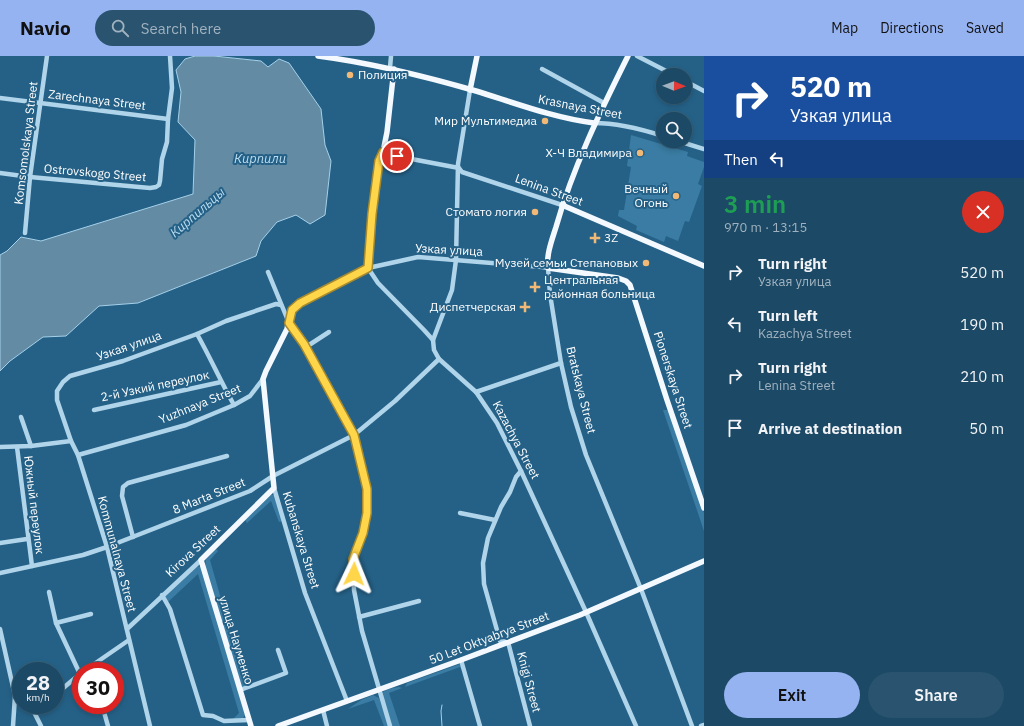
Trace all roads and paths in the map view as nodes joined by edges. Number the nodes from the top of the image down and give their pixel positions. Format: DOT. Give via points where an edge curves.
graph roads {
  1 [pos="47,56"];
  2 [pos="170,56"];
  3 [pos="318,56"];
  4 [pos="322,56"];
  5 [pos="391,56"];
  6 [pos="477,56"];
  7 [pos="628,56"];
  8 [pos="637,56"];
  9 [pos="392,68"];
  10 [pos="660,68"];
  11 [pos="542,69"];
  12 [pos="692,85"];
  13 [pos="470,90"];
  14 [pos="704,91"];
  15 [pos="0,98"];
  16 [pos="604,103"];
  17 [pos="41,104"];
  18 [pos="168,119"];
  19 [pos="594,123"];
  20 [pos="656,134"];
  21 [pos="692,145"];
  22 [pos="704,149"];
  23 [pos="383,152"];
  24 [pos="459,168"];
  25 [pos="0,173"];
  26 [pos="30,177"];
  27 [pos="562,204"];
  28 [pos="25,233"];
  29 [pos="456,260"];
  30 [pos="704,266"];
  31 [pos="368,268"];
  32 [pos="548,268"];
  33 [pos="268,272"];
  34 [pos="628,283"];
  35 [pos="281,305"];
  36 [pos="289,323"];
  37 [pos="329,332"];
  38 [pos="197,334"];
  39 [pos="433,340"];
  40 [pos="306,348"];
  41 [pos="439,359"];
  42 [pos="562,362"];
  43 [pos="263,379"];
  44 [pos="221,382"];
  45 [pos="57,391"];
  46 [pos="476,392"];
  47 [pos="234,405"];
  48 [pos="94,410"];
  49 [pos="21,417"];
  50 [pos="354,435"];
  51 [pos="71,442"];
  52 [pos="31,446"];
  53 [pos="0,447"];
  54 [pos="17,447"];
  55 [pos="78,455"];
  56 [pos="227,456"];
  57 [pos="521,470"];
  58 [pos="273,476"];
  59 [pos="274,488"];
  60 [pos="704,508"];
  61 [pos="460,513"];
  62 [pos="495,520"];
  63 [pos="133,537"];
  64 [pos="28,539"];
  65 [pos="0,543"];
  66 [pos="107,547"];
  67 [pos="201,560"];
  68 [pos="704,561"];
  69 [pos="32,566"];
  70 [pos="0,574"];
  71 [pos="641,589"];
  72 [pos="49,592"];
  73 [pos="162,595"];
  74 [pos="419,601"];
  75 [pos="586,612"];
  76 [pos="91,614"];
  77 [pos="359,617"];
  78 [pos="56,623"];
  79 [pos="0,629"];
  80 [pos="127,629"];
  81 [pos="129,640"];
  82 [pos="508,642"];
  83 [pos="278,650"];
  84 [pos="461,660"];
  85 [pos="76,662"];
  86 [pos="99,662"];
  87 [pos="72,681"];
  88 [pos="64,688"];
  89 [pos="240,690"];
  90 [pos="378,690"];
  91 [pos="347,701"];
  92 [pos="323,710"];
  93 [pos="35,714"];
  94 [pos="105,714"];
  95 [pos="250,723"];
  96 [pos="108,725"];
  97 [pos="704,725"];
  98 [pos="12,726"];
  99 [pos="41,726"];
  100 [pos="102,726"];
  101 [pos="150,726"];
  102 [pos="278,726"];
  103 [pos="327,726"];
  104 [pos="390,726"];
  105 [pos="480,726"];
  106 [pos="530,726"];
  107 [pos="636,726"];
  108 [pos="692,726"];
  109 [pos="701,726"];
  1 -- 17 [label="street, Komsomolskaya Street"];
  2 -- 18 [label="street" via="172,88"];
  3 -- 4 [label="main road, Krasnaya Street"];
  4 -- 9 [label="main road, Krasnaya Street"];
  5 -- 9 [label="street"];
  6 -- 13 [label="main road"];
  7 -- 16 [label="main road, Bratskaya Street"];
  8 -- 10 [label="street"];
  9 -- 13 [label="main road, Krasnaya Street"];
  9 -- 23 [label="main road" via="391,102"];
  11 -- 16 [label="street"];
  12 -- 14 [label="street"];
  13 -- 19 [label="main road, Krasnaya Street" via="528,108"];
  13 -- 24 [label="street"];
  15 -- 17 [label="street, Zarechnaya Street"];
  16 -- 19 [label="main road, Bratskaya Street"];
  17 -- 18 [label="street, Zarechnaya Street"];
  17 -- 26 [label="street, Komsomolskaya Street"];
  18 -- 26 [label="street, Ostrovskogo Street" via="167,142 159,186 150,188"];
  19 -- 20 [label="street, Krasnaya Street"];
  19 -- 27 [label="main road, Bratskaya Street"];
  21 -- 22 [label="street"];
  23 -- 24 [label="street, Lenina Street"];
  23 -- 31 [label="main road" via="379,161 372,214"];
  24 -- 27 [label="street, Lenina Street" via="462,172"];
  24 -- 29 [label="street"];
  25 -- 26 [label="street, Ostrovskogo Street"];
  26 -- 28 [label="street, Komsomolskaya Street"];
  27 -- 30 [label="main road, Lenina Street"];
  27 -- 32 [label="main road, Bratskaya Street" via="548,256"];
  29 -- 31 [label="street, Узкая улица" via="418,257"];
  29 -- 32 [label="street, Узкая улица"];
  29 -- 39 [label="street" via="452,290"];
  31 -- 36 [label="main road, Узкая улица" via="300,303 292,310"];
  31 -- 39 [label="street" via="378,283"];
  32 -- 34 [label="main road, Узкая улица" via="618,278"];
  32 -- 42 [label="street, Bratskaya Street"];
  33 -- 35 [label="street"];
  34 -- 60 [label="main road, Pionerskaya Street"];
  35 -- 36 [label="street"];
  35 -- 38 [label="street, Узкая улица" via="276,304 226,321"];
  36 -- 40 [label="street"];
  36 -- 43 [label="main road, Yuzhnaya Street"];
  37 -- 40 [label="street"];
  38 -- 44 [label="street"];
  38 -- 45 [label="street, Узкая улица" via="123,361 70,376"];
  39 -- 41 [label="street" via="434,350"];
  40 -- 50 [label="street"];
  41 -- 46 [label="street, Kazachya Street"];
  41 -- 50 [label="street, 8 Marta Street" via="396,401"];
  42 -- 46 [label="street"];
  42 -- 71 [label="street, Bratskaya Street" via="571,407 586,455"];
  43 -- 47 [label="street, Yuzhnaya Street" via="250,396"];
  43 -- 58 [label="main road, Kubanskaya Street"];
  44 -- 47 [label="street"];
  44 -- 48 [label="street, 2-й Узкий переулок"];
  45 -- 51 [label="street, Kommunalnaya Street" via="56,400"];
  46 -- 57 [label="street, Kazachya Street" via="497,423"];
  47 -- 55 [label="street, Yuzhnaya Street" via="186,424"];
  49 -- 52 [label="street"];
  50 -- 58 [label="street, 8 Marta Street"];
  50 -- 77 [label="street" via="367,489 367,513 353,559 354,590"];
  51 -- 52 [label="street"];
  51 -- 55 [label="street, Kommunalnaya Street"];
  52 -- 54 [label="street"];
  53 -- 54 [label="street"];
  54 -- 64 [label="street, Южный переулок"];
  55 -- 66 [label="street, Kommunalnaya Street"];
  56 -- 63 [label="street" via="128,483 123,487 122,496"];
  57 -- 62 [label="street"];
  57 -- 75 [label="street, Kazachya Street"];
  58 -- 59 [label="main road, Kubanskaya Street"];
  58 -- 63 [label="street, 8 Marta Street" via="250,491"];
  59 -- 67 [label="main road, Kirova Street"];
  59 -- 91 [label="street, Kubanskaya Street" via="305,593"];
  61 -- 62 [label="street"];
  62 -- 82 [label="street" via="483,563 484,584 500,641"];
  63 -- 66 [label="street, 8 Marta Street"];
  64 -- 65 [label="street"];
  64 -- 69 [label="street, Южный переулок"];
  66 -- 69 [label="street, 8 Marta Street"];
  66 -- 80 [label="street, Kommunalnaya Street"];
  67 -- 73 [label="street, Kirova Street"];
  67 -- 89 [label="main road, улица Науменко"];
  68 -- 71 [label="main road, 50 Let Oktyabrya Street"];
  69 -- 70 [label="street, 8 Marta Street"];
  71 -- 75 [label="main road, 50 Let Oktyabrya Street"];
  71 -- 108 [label="street, Bratskaya Street"];
  72 -- 78 [label="street"];
  73 -- 80 [label="street, Kirova Street"];
  73 -- 95 [label="street" via="170,609 203,715 224,721"];
  74 -- 77 [label="street"];
  75 -- 82 [label="main road, 50 Let Oktyabrya Street"];
  75 -- 107 [label="street, Kazachya Street"];
  76 -- 78 [label="street"];
  77 -- 90 [label="street"];
  78 -- 85 [label="street"];
  79 -- 98 [label="street" via="16,696"];
  80 -- 81 [label="street, Kommunalnaya Street"];
  81 -- 86 [label="street"];
  81 -- 101 [label="street, Kommunalnaya Street"];
  82 -- 84 [label="main road, 50 Let Oktyabrya Street"];
  82 -- 106 [label="street, Knigi Street"];
  83 -- 89 [label="street" via="286,673"];
  84 -- 90 [label="main road, 50 Let Oktyabrya Street"];
  84 -- 105 [label="street"];
  87 -- 88 [label="street"];
  89 -- 95 [label="main road, улица Науменко"];
  90 -- 91 [label="main road, 50 Let Oktyabrya Street"];
  90 -- 104 [label="street"];
  91 -- 92 [label="main road, 50 Let Oktyabrya Street"];
  92 -- 102 [label="main road, 50 Let Oktyabrya Street"];
  92 -- 103 [label="street"];
  93 -- 99 [label="street"];
  94 -- 96 [label="street"];
  96 -- 100 [label="street"];
  97 -- 109 [label="street"];
}
